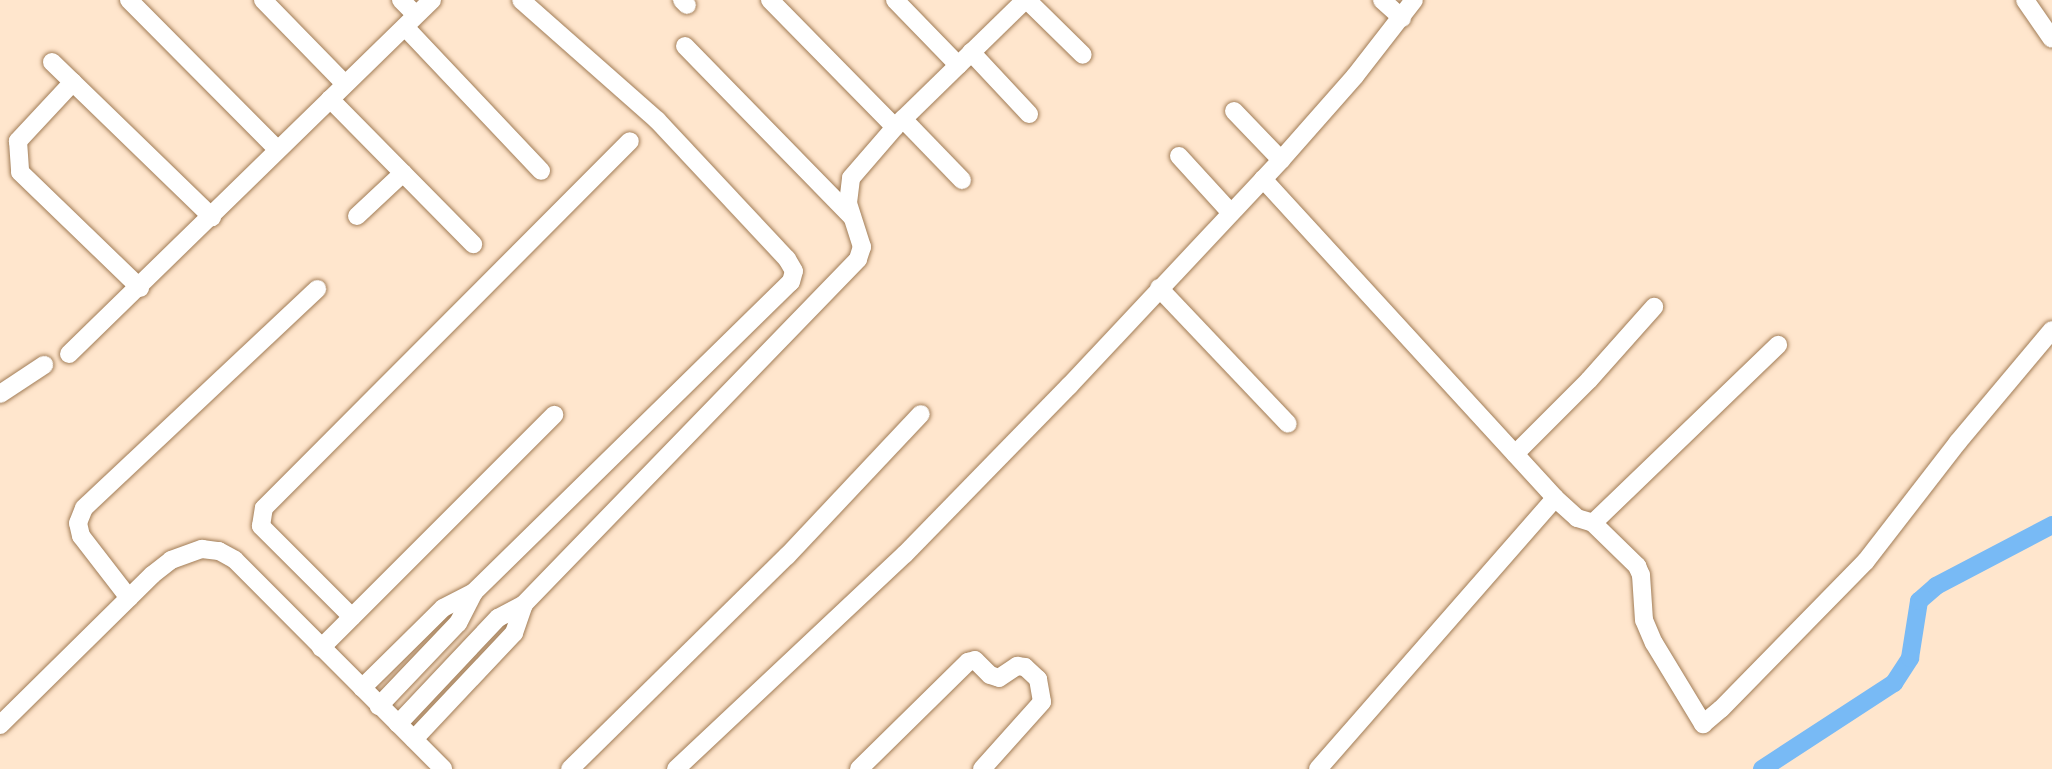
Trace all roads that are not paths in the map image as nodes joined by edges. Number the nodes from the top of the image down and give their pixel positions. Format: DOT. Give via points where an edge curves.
graph roads {
  1 [pos="130,0"];
  2 [pos="263,0"];
  3 [pos="401,0"];
  4 [pos="432,0"];
  5 [pos="770,0"];
  6 [pos="895,0"];
  7 [pos="1026,0"];
  8 [pos="1382,0"];
  9 [pos="1414,0"];
  10 [pos="2025,0"];
  11 [pos="528,3"];
  12 [pos="1402,18"];
  13 [pos="410,21"];
  14 [pos="2052,39"];
  15 [pos="685,46"];
  16 [pos="971,52"];
  17 [pos="1083,55"];
  18 [pos="52,62"];
  19 [pos="958,65"];
  20 [pos="73,82"];
  21 [pos="345,85"];
  22 [pos="330,99"];
  23 [pos="1234,111"];
  24 [pos="1029,114"];
  25 [pos="899,123"];
  26 [pos="630,141"];
  27 [pos="278,150"];
  28 [pos="1180,156"];
  29 [pos="1281,160"];
  30 [pos="541,171"];
  31 [pos="403,173"];
  32 [pos="1263,179"];
  33 [pos="962,180"];
  34 [pos="1231,213"];
  35 [pos="358,216"];
  36 [pos="212,217"];
  37 [pos="852,218"];
  38 [pos="473,244"];
  39 [pos="140,288"];
  40 [pos="1159,288"];
  41 [pos="317,289"];
  42 [pos="1654,307"];
  43 [pos="2052,330"];
  44 [pos="1778,345"];
  45 [pos="69,355"];
  46 [pos="44,365"];
  47 [pos="0,394"];
  48 [pos="921,414"];
  49 [pos="554,415"];
  50 [pos="1288,424"];
  51 [pos="1515,454"];
  52 [pos="1555,498"];
  53 [pos="1593,523"];
  54 [pos="474,592"];
  55 [pos="128,598"];
  56 [pos="524,604"];
  57 [pos="352,617"];
  58 [pos="321,648"];
  59 [pos="362,688"];
  60 [pos="379,706"];
  61 [pos="398,724"];
  62 [pos="0,725"];
  63 [pos="414,739"];
  64 [pos="443,769"];
  65 [pos="570,769"];
  66 [pos="676,769"];
  67 [pos="859,769"];
  68 [pos="982,769"];
  69 [pos="1318,769"];
  1 -- 27 [label="street"];
  2 -- 21 [label="street"];
  3 -- 13 [label="street"];
  4 -- 13 [label="street"];
  5 -- 25 [label="street"];
  6 -- 19 [label="street"];
  7 -- 16 [label="street"];
  7 -- 17 [label="street"];
  8 -- 12 [label="street"];
  9 -- 12 [label="street"];
  10 -- 14 [label="street"];
  11 -- 54 [label="street" via="657,120 794,271 791,282"];
  12 -- 29 [label="street"];
  13 -- 21 [label="street"];
  13 -- 30 [label="street"];
  15 -- 37 [label="street"];
  16 -- 19 [label="street"];
  16 -- 24 [label="street"];
  18 -- 20 [label="street"];
  19 -- 25 [label="street"];
  20 -- 36 [label="street"];
  20 -- 39 [label="street" via="18,141 20,172"];
  21 -- 22 [label="street"];
  22 -- 27 [label="street"];
  22 -- 31 [label="street"];
  23 -- 29 [label="street"];
  25 -- 33 [label="street"];
  25 -- 37 [label="street" via="851,178 848,203"];
  26 -- 57 [label="street" via="264,508 261,526"];
  27 -- 36 [label="street"];
  28 -- 34 [label="street"];
  29 -- 32 [label="street"];
  31 -- 35 [label="street"];
  31 -- 38 [label="street"];
  32 -- 34 [label="street"];
  32 -- 51 [label="street"];
  34 -- 40 [label="street"];
  36 -- 39 [label="street"];
  37 -- 56 [label="street" via="862,247 858,260"];
  39 -- 45 [label="street"];
  40 -- 50 [label="street"];
  40 -- 66 [label="street" via="905,554"];
  41 -- 55 [label="street" via="84,508 78,523 80,536"];
  42 -- 51 [label="street"];
  43 -- 53 [label="street" via="1866,561 1708,722 1698,720 1654,643 1644,620 1637,566"];
  44 -- 53 [label="street"];
  46 -- 47 [label="street"];
  48 -- 65 [label="street" via="787,556"];
  49 -- 57 [label="street"];
  51 -- 52 [label="street"];
  52 -- 53 [label="street" via="1577,518"];
  52 -- 69 [label="street"];
  54 -- 59 [label="street" via="443,608"];
  54 -- 60 [label="street" via="458,623"];
  55 -- 58 [label="street" via="171,560 202,549 219,551 235,560"];
  55 -- 62 [label="street"];
  56 -- 61 [label="street" via="498,618"];
  56 -- 63 [label="street" via="514,633"];
  57 -- 58 [label="street"];
  58 -- 59 [label="street"];
  59 -- 60 [label="street"];
  60 -- 61 [label="street"];
  61 -- 63 [label="street"];
  63 -- 64 [label="street"];
  67 -- 68 [label="street" via="968,662 975,660 999,678 1017,666 1025,667 1038,679 1042,702"];
}
